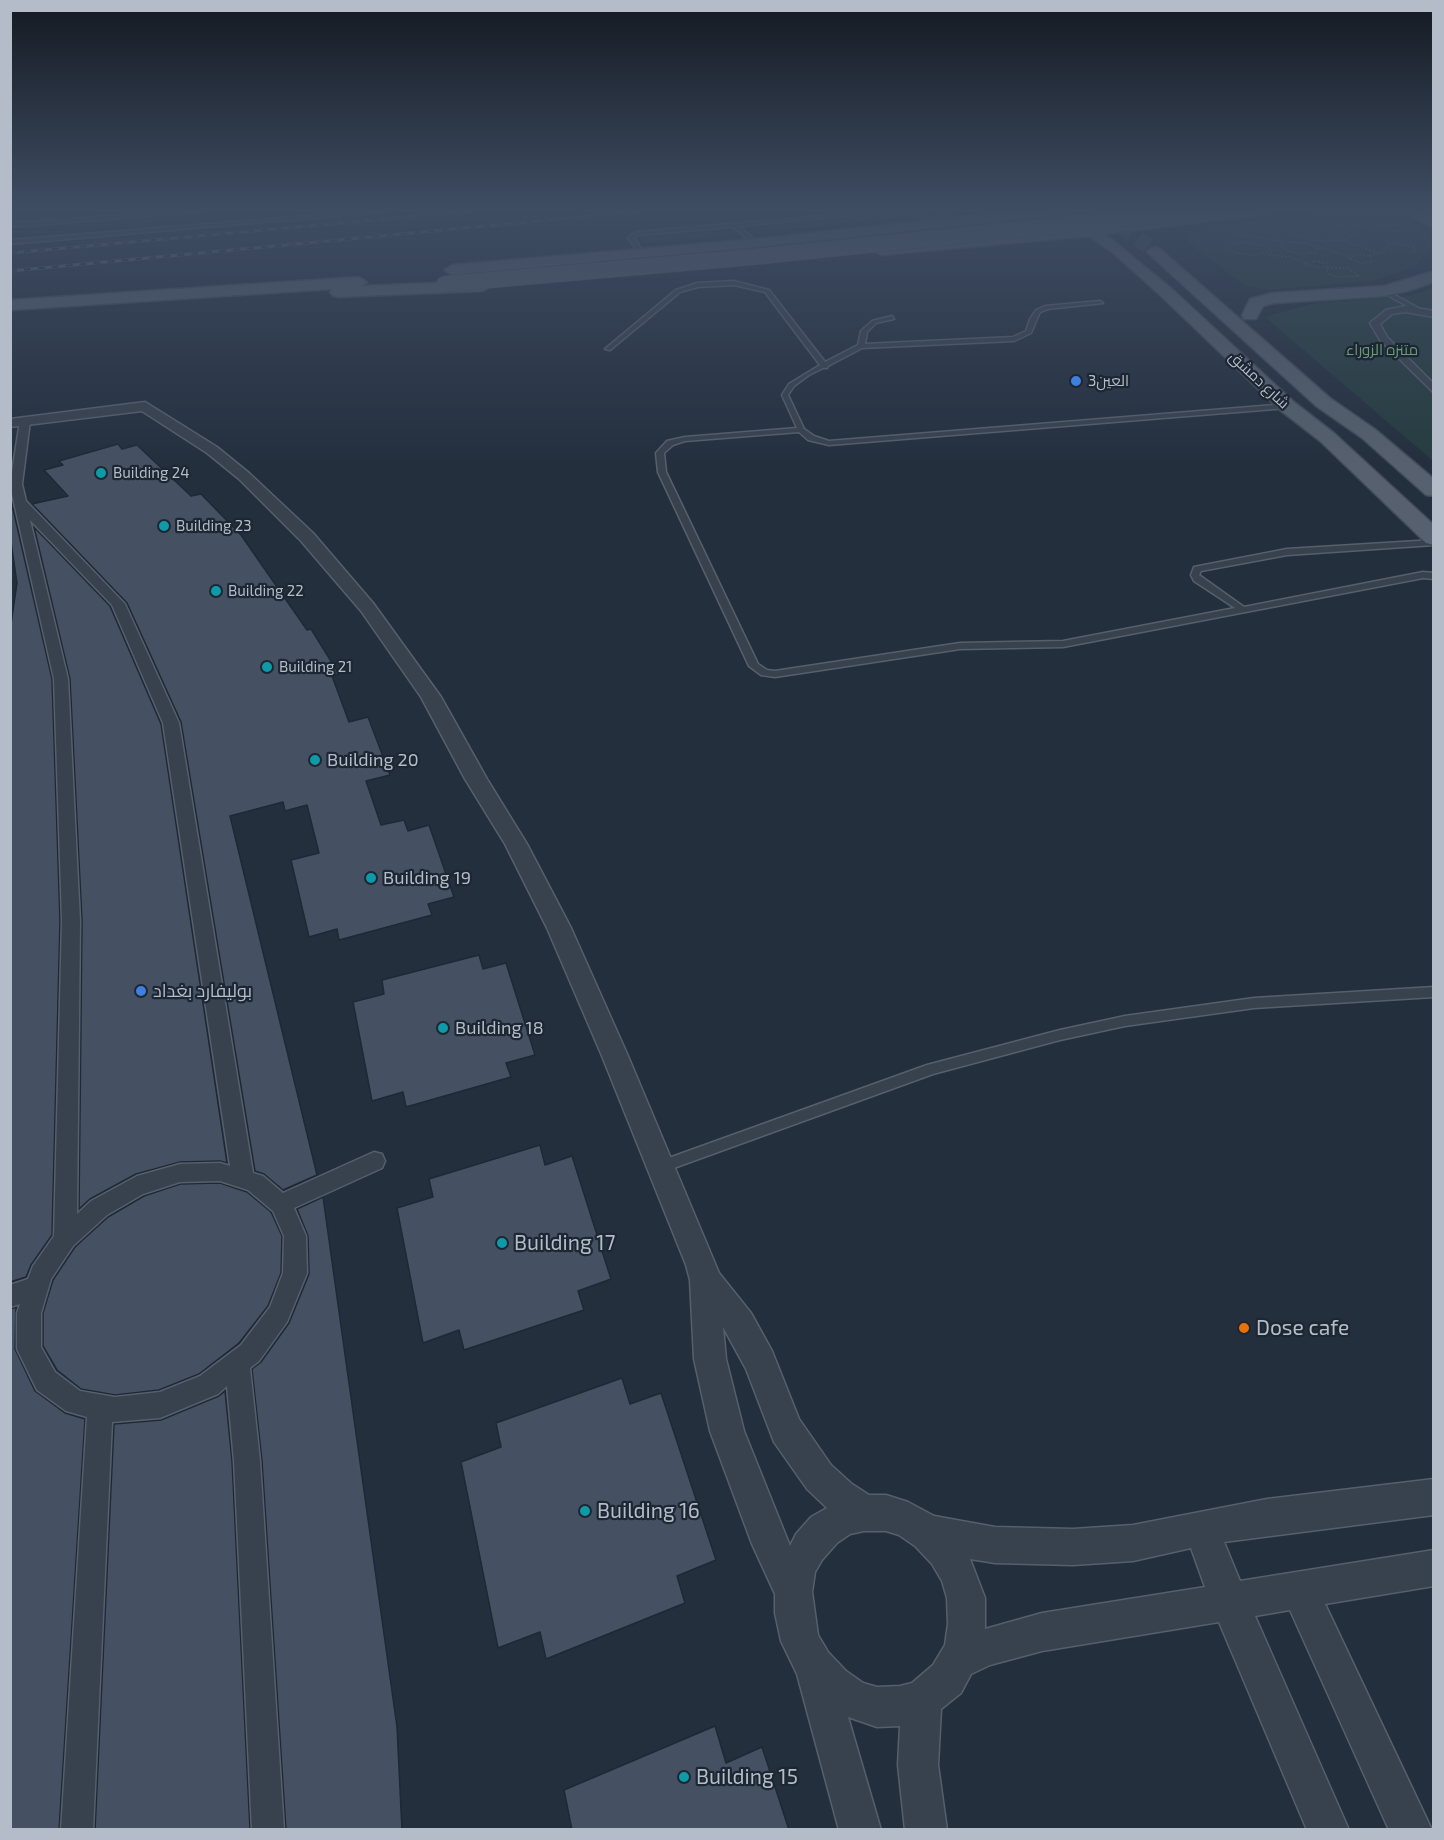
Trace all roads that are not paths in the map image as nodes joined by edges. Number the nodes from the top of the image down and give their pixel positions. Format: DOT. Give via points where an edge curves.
graph roads {
  1 [pos="187,296"];
  2 [pos="236,296"];
  3 [pos="672,296"];
  4 [pos="770,296"];
  5 [pos="1180,296"];
  6 [pos="1186,296"];
  7 [pos="1192,296"];
  8 [pos="1228,296"];
  9 [pos="1306,296"];
  10 [pos="1393,296"];
  11 [pos="1100,303"];
  12 [pos="10,305"];
  13 [pos="1418,310"];
  14 [pos="10,313"];
  15 [pos="1434,314"];
  16 [pos="1250,315"];
  17 [pos="892,318"];
  18 [pos="861,346"];
  19 [pos="608,350"];
  20 [pos="825,367"];
  21 [pos="1434,390"];
  22 [pos="1287,406"];
  23 [pos="18,422"];
  24 [pos="801,430"];
  25 [pos="1370,434"];
  26 [pos="1327,437"];
  27 [pos="1434,490"];
  28 [pos="21,503"];
  29 [pos="1434,540"];
  30 [pos="1434,576"];
  31 [pos="1243,610"];
  32 [pos="1434,992"];
  33 [pos="374,1161"];
  34 [pos="660,1167"];
  35 [pos="243,1179"];
  36 [pos="281,1204"];
  37 [pos="65,1239"];
  38 [pos="705,1280"];
  39 [pos="37,1287"];
  40 [pos="10,1296"];
  41 [pos="237,1362"];
  42 [pos="100,1407"];
  43 [pos="1434,1497"];
  44 [pos="864,1512"];
  45 [pos="1201,1528"];
  46 [pos="928,1533"];
  47 [pos="1434,1568"];
  48 [pos="1299,1588"];
  49 [pos="793,1592"];
  50 [pos="1229,1600"];
  51 [pos="956,1661"];
  52 [pos="814,1666"];
  53 [pos="923,1699"];
  54 [pos="77,1830"];
  55 [pos="268,1830"];
  56 [pos="860,1830"];
  57 [pos="926,1830"];
  58 [pos="1328,1830"];
  59 [pos="1411,1830"];
  1 -- 12 [label="main road"];
  2 -- 14 [label="main road"];
  3 -- 19 [label="lane"];
  4 -- 20 [label="lane"];
  5 -- 22 [label="main road, شارع دمشق"];
  6 -- 26 [label="main road, شارع دمشق" via="1304,403"];
  7 -- 25 [label="main road, شارع دمشق" via="1323,402"];
  8 -- 16 [label="main road, شارع دمشق"];
  9 -- 16 [label="main road" via="1256,303"];
  10 -- 13 [label="lane"];
  11 -- 18 [label="lane" via="1047,307 1038,311 1029,332 1014,339"];
  13 -- 15 [label="street"];
  13 -- 21 [label="street" via="1389,312 1375,323 1383,338"];
  16 -- 25 [label="main road, شارع دمشق" via="1345,399"];
  17 -- 18 [label="lane" via="874,322 864,331"];
  18 -- 20 [label="lane"];
  20 -- 24 [label="lane" via="791,385 785,395"];
  22 -- 24 [label="lane" via="830,443 811,438"];
  22 -- 26 [label="main road, شارع دمشق"];
  23 -- 28 [label="street" via="16,484"];
  23 -- 34 [label="street" via="146,406 244,476 337,570 431,697 516,844 563,938"];
  24 -- 31 [label="lane" via="685,439 664,446 660,453 667,483 754,666 764,673 960,646 1063,644"];
  25 -- 27 [label="main road, شارع دمشق"];
  26 -- 29 [label="main road, شارع دمشق"];
  28 -- 35 [label="street" via="118,604 171,723"];
  28 -- 37 [label="street" via="61,679 71,921"];
  29 -- 31 [label="lane" via="1287,552 1197,569 1197,579"];
  30 -- 31 [label="lane" via="1423,574"];
  32 -- 34 [label="lane" via="1254,1003 1125,1021 1060,1035 932,1069"];
  33 -- 36 [label="street"];
  34 -- 38 [label="street"];
  35 -- 36 [label="street" via="255,1183"];
  35 -- 37 [label="street" via="220,1172 180,1173 137,1186 99,1208"];
  36 -- 41 [label="street" via="295,1236 295,1273 279,1314 250,1353"];
  37 -- 39 [label="street" via="41,1274"];
  38 -- 44 [label="street" via="740,1324 760,1362 786,1430 801,1454 819,1477"];
  38 -- 49 [label="street" via="710,1359 727,1431 770,1544"];
  39 -- 40 [label="street"];
  39 -- 42 [label="street" via="29,1313 30,1349 46,1381 75,1402"];
  41 -- 42 [label="street" via="209,1385 160,1405 115,1410"];
  41 -- 55 [label="street" via="247,1461"];
  42 -- 54 [label="street"];
  43 -- 45 [label="street"];
  44 -- 46 [label="street" via="908,1520"];
  44 -- 49 [label="street" via="843,1518 809,1546 798,1568"];
  45 -- 46 [label="street" via="1133,1543 1073,1547 995,1545"];
  45 -- 50 [label="street"];
  46 -- 51 [label="street" via="958,1573 966,1598 963,1650"];
  47 -- 48 [label="street"];
  48 -- 50 [label="street"];
  48 -- 59 [label="street"];
  49 -- 52 [label="street" via="800,1641"];
  50 -- 51 [label="street" via="1014,1638"];
  50 -- 58 [label="street"];
  51 -- 53 [label="street" via="947,1679"];
  52 -- 53 [label="street" via="831,1685 876,1707 900,1706"];
  52 -- 56 [label="street"];
  53 -- 57 [label="street" via="918,1765"];
}
